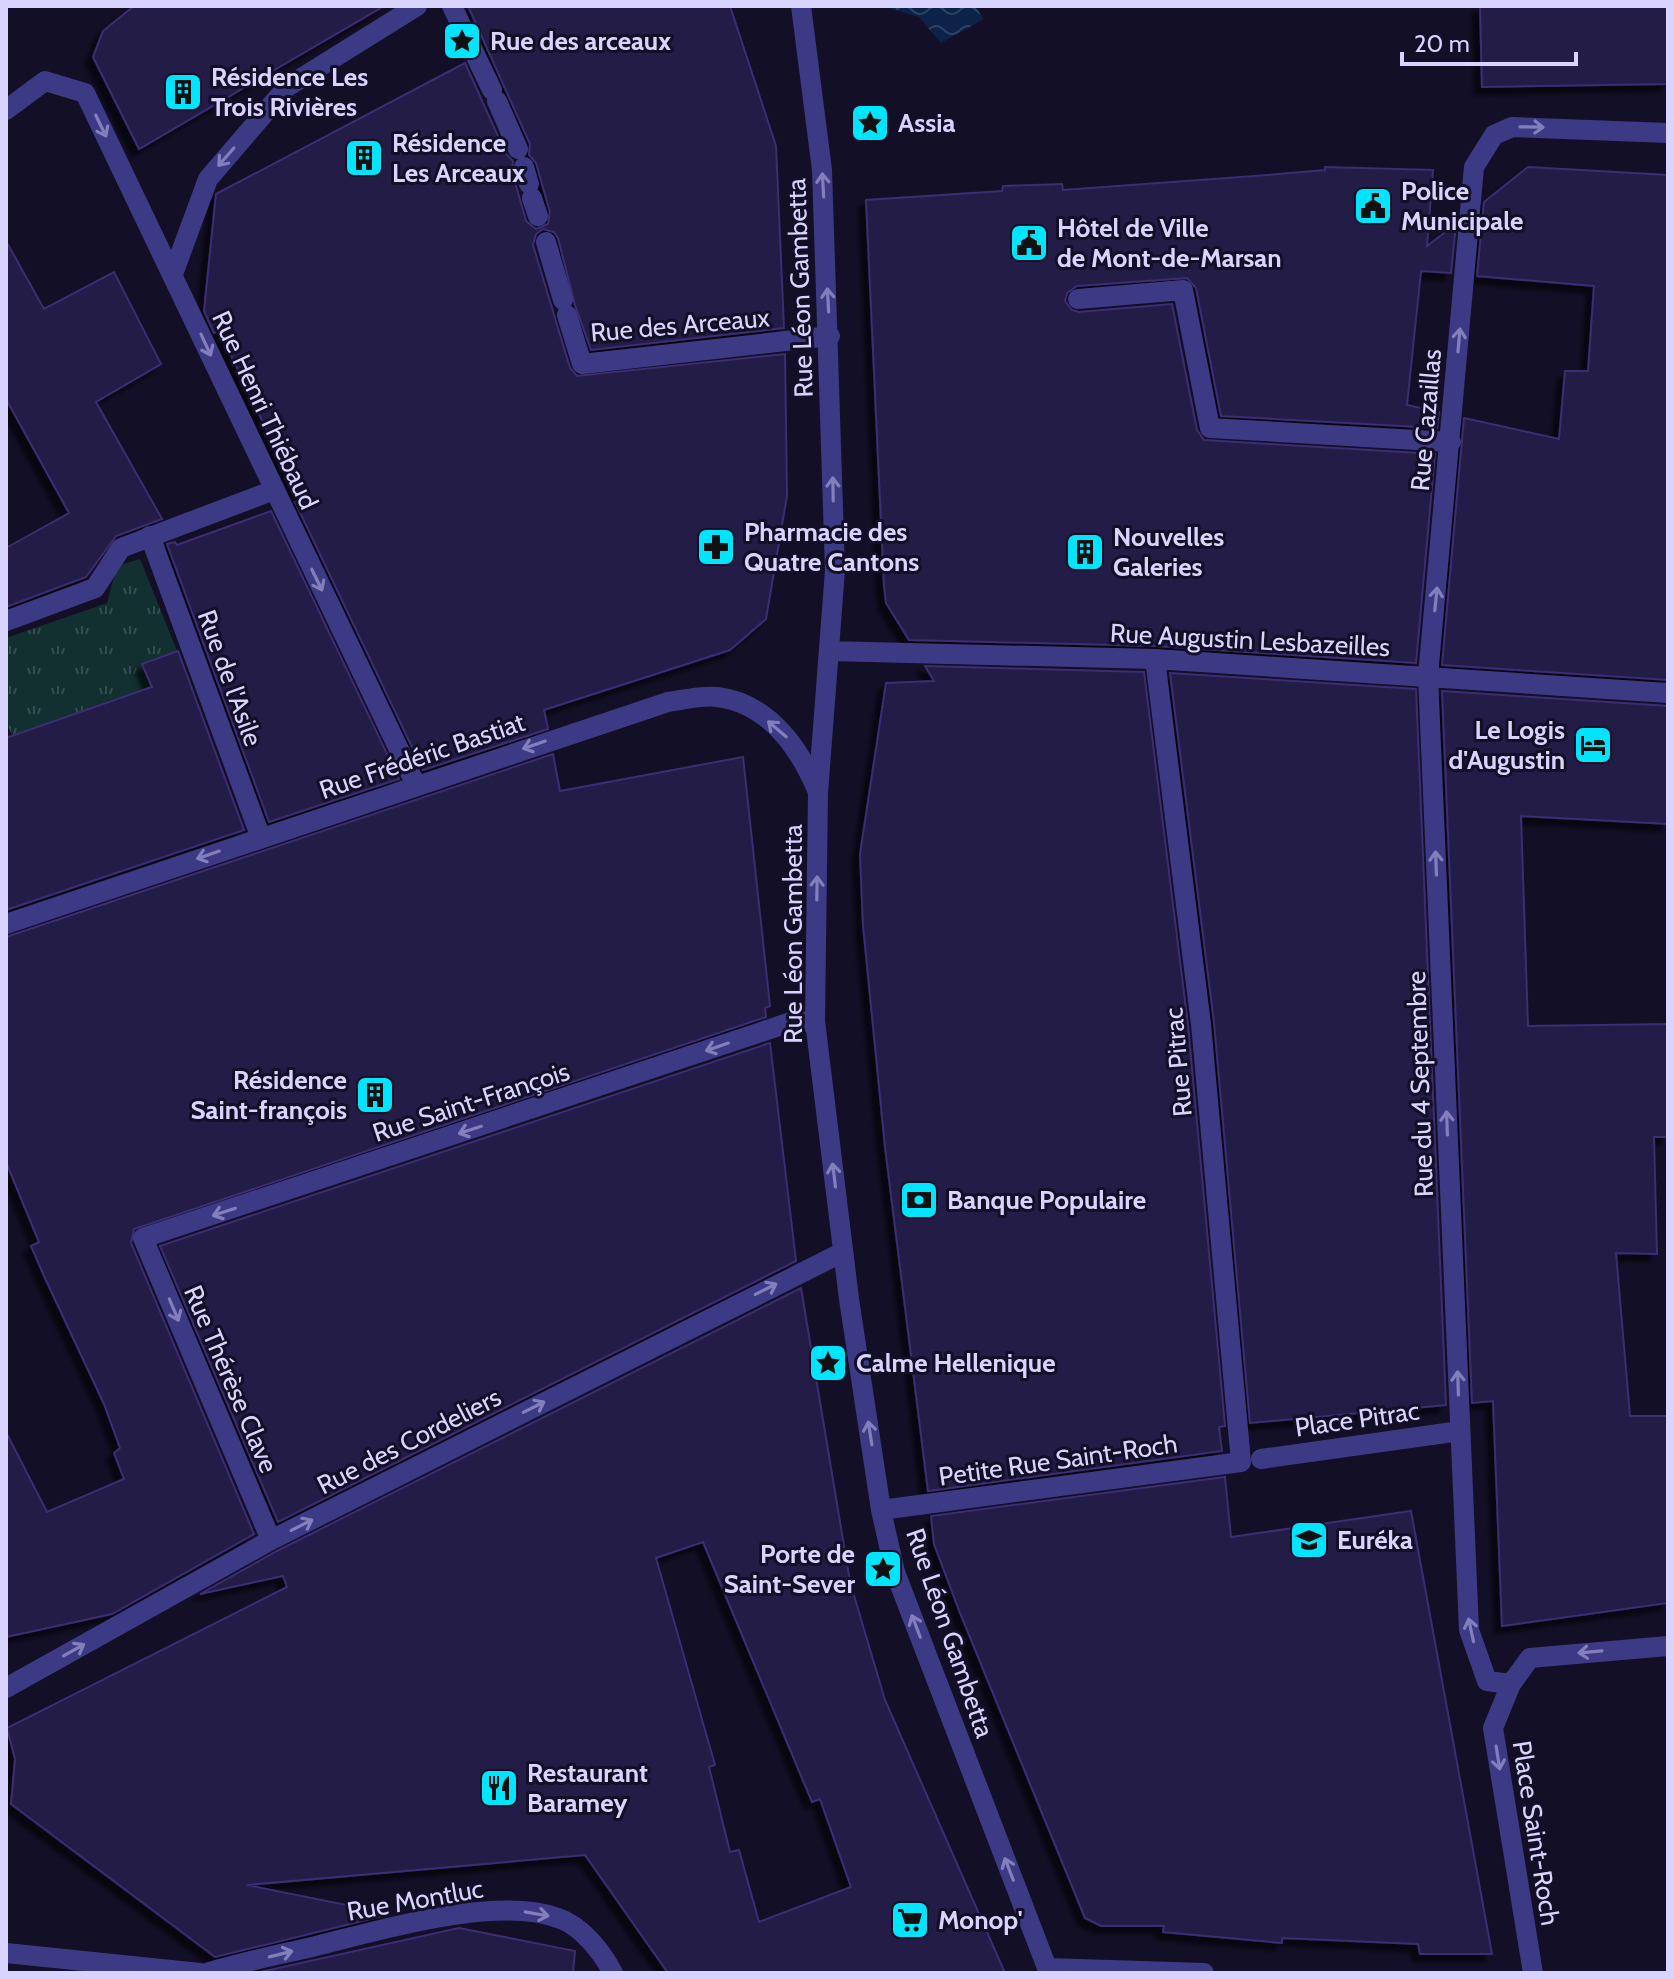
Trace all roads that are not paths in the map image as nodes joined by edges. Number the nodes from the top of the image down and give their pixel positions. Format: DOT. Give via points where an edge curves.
graph roads {
  1 [pos="417,6"];
  2 [pos="452,6"];
  3 [pos="801,6"];
  4 [pos="6,110"];
  5 [pos="1668,133"];
  6 [pos="528,183"];
  7 [pos="546,242"];
  8 [pos="173,274"];
  9 [pos="1078,299"];
  10 [pos="830,336"];
  11 [pos="1451,442"];
  12 [pos="274,490"];
  13 [pos="150,536"];
  14 [pos="6,621"];
  15 [pos="829,651"];
  16 [pos="1155,659"];
  17 [pos="1428,676"];
  18 [pos="1668,693"];
  19 [pos="416,785"];
  20 [pos="818,793"];
  21 [pos="261,838"];
  22 [pos="6,924"];
  23 [pos="815,1021"];
  24 [pos="143,1238"];
  25 [pos="843,1252"];
  26 [pos="1460,1431"];
  27 [pos="1251,1460"];
  28 [pos="881,1510"];
  29 [pos="271,1540"];
  30 [pos="1668,1646"];
  31 [pos="1511,1684"];
  32 [pos="6,1688"];
  33 [pos="6,1953"];
  34 [pos="1048,1970"];
  35 [pos="1529,1972"];
  36 [pos="203,1973"];
  37 [pos="613,1973"];
  38 [pos="1204,1973"];
  1 -- 8 [label="street, one-way" via="287,87 208,179"];
  2 -- 6 [label="street" via="495,96"];
  10 -- 3 [label="street, Rue Léon Gambetta, one-way" via="822,170"];
  4 -- 8 [label="street, Rue Henri Thiébaud, one-way" via="45,81 85,93"];
  11 -- 5 [label="street, Rue Cazaillas, one-way" via="1474,167 1494,135 1512,127"];
  7 -- 10 [label="street, Rue des Arceaux" via="582,364"];
  8 -- 12 [label="street, Rue Henri Thiébaud, one-way"];
  9 -- 11 [label="street" via="1183,290 1210,428"];
  15 -- 10 [label="street, Rue Léon Gambetta, one-way" via="835,570"];
  17 -- 11 [label="street, Rue Cazaillas, one-way"];
  12 -- 13 [label="street"];
  12 -- 19 [label="street, Rue Henri Thiébaud, one-way"];
  13 -- 14 [label="street" via="121,548 95,588"];
  13 -- 21 [label="street, Rue de l'Asile"];
  15 -- 16 [label="street, Rue Augustin Lesbazeilles"];
  15 -- 20 [label="street, Rue Léon Gambetta"];
  16 -- 17 [label="street, Rue Augustin Lesbazeilles"];
  16 -- 27 [label="street, Rue Pitrac"];
  17 -- 18 [label="street, Rue Augustin Lesbazeilles"];
  26 -- 17 [label="street, Rue du 4 Septembre, one-way"];
  20 -- 19 [label="street, Rue Frédéric Bastiat, one-way" via="802,755 785,733 749,707 717,697 668,702"];
  19 -- 21 [label="street, Rue Frédéric Bastiat"];
  23 -- 20 [label="street, Rue Léon Gambetta, one-way"];
  21 -- 22 [label="street, Rue Frédéric Bastiat, one-way"];
  23 -- 24 [label="street, Rue Saint-François, one-way" via="791,1022"];
  25 -- 23 [label="street, Rue Léon Gambetta, one-way"];
  24 -- 29 [label="street, Rue Thérèse Clave, one-way"];
  28 -- 25 [label="street, Rue Léon Gambetta, one-way"];
  29 -- 25 [label="street, Rue des Cordeliers, one-way"];
  26 -- 27 [label="street, Place Pitrac"];
  31 -- 26 [label="street, Rue du 4 Septembre, one-way" via="1487,1681 1469,1630"];
  27 -- 28 [label="street, Petite Rue Saint-Roch"];
  34 -- 28 [label="street, Rue Léon Gambetta, one-way" via="895,1572"];
  32 -- 29 [label="street, Rue des Cordeliers, one-way"];
  30 -- 31 [label="street, Place Saint-Roch, one-way" via="1530,1658"];
  31 -- 35 [label="street, Place Saint-Roch, one-way" via="1493,1728"];
  33 -- 36 [label="street, Rue Montluc"];
  34 -- 38 [label="street"];
  36 -- 37 [label="street, Rue Montluc, one-way" via="387,1929 494,1910 560,1918 587,1938"];
}
